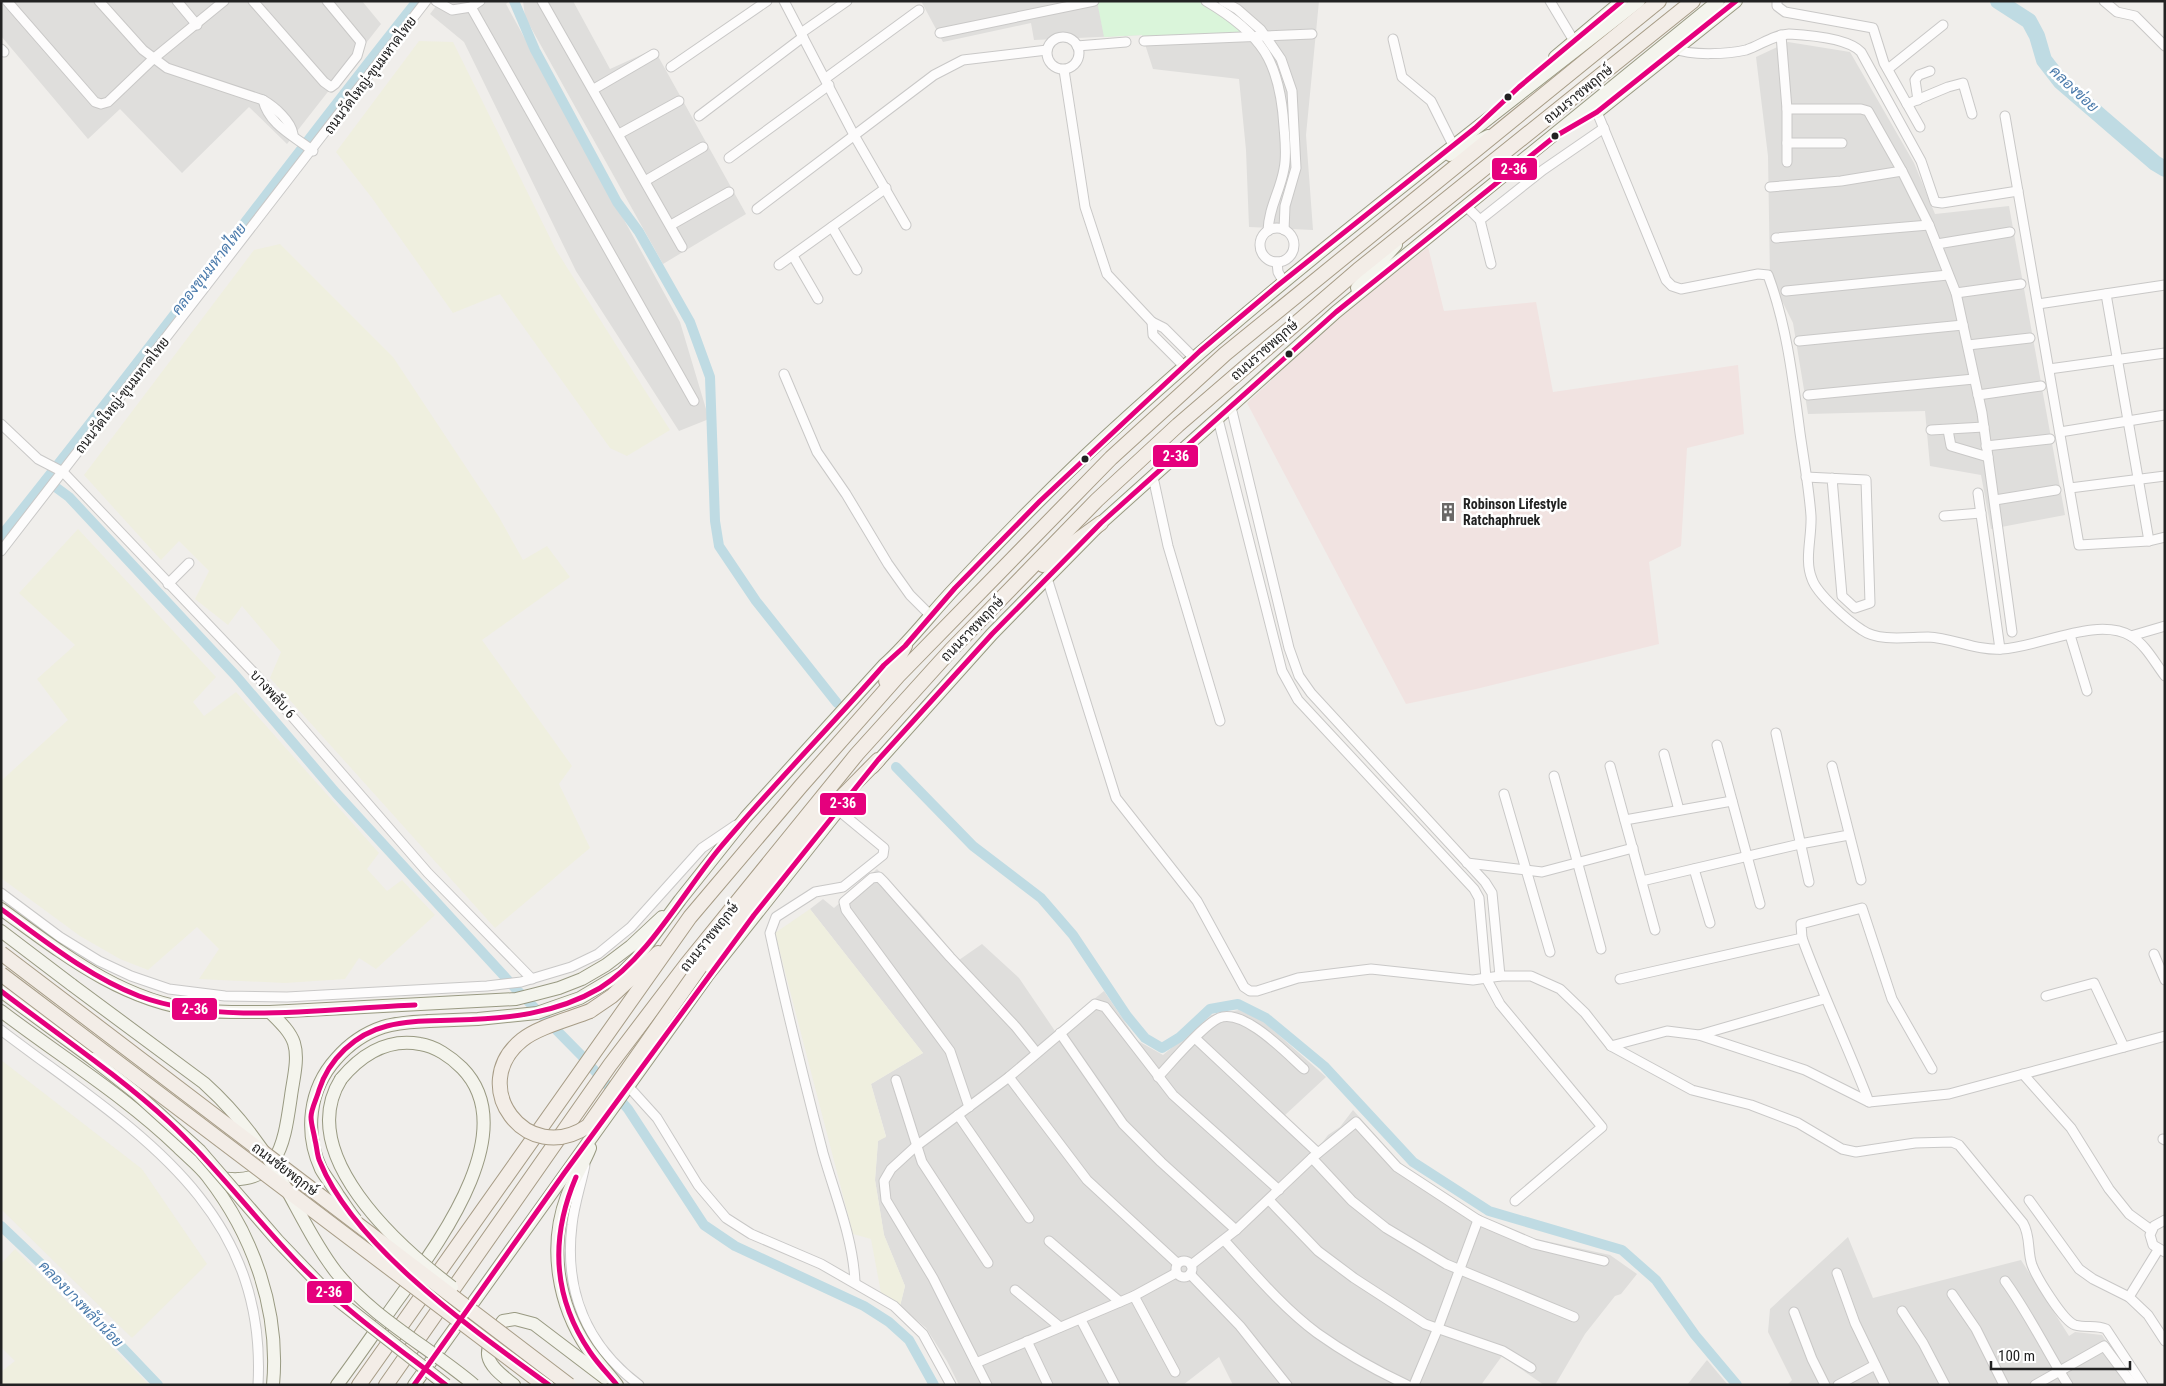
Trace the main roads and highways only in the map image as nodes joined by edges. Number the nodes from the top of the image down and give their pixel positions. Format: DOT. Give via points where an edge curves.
graph roads {
  1 [pos="1622,1"];
  2 [pos="1639,1"];
  3 [pos="1693,1"];
  4 [pos="1718,1"];
  5 [pos="1736,1"];
  6 [pos="1658,2"];
  7 [pos="1475,128"];
  8 [pos="1503,129"];
  9 [pos="1554,137"];
  10 [pos="1430,164"];
  11 [pos="1416,223"];
  12 [pos="1336,312"];
  13 [pos="1102,523"];
  14 [pos="1013,588"];
  15 [pos="905,646"];
  16 [pos="873,706"];
  17 [pos="878,760"];
  18 [pos="680,900"];
  19 [pos="1,909"];
  20 [pos="690,918"];
  21 [pos="1,932"];
  22 [pos="1,953"];
  23 [pos="1,974"];
  24 [pos="1,991"];
  25 [pos="1,1011"];
  26 [pos="270,1012"];
  27 [pos="597,1129"];
  28 [pos="207,1176"];
  29 [pos="273,1385"];
  30 [pos="337,1385"];
  31 [pos="359,1385"];
  32 [pos="386,1385"];
  33 [pos="414,1385"];
  34 [pos="446,1385"];
  35 [pos="474,1385"];
  36 [pos="514,1385"];
  37 [pos="544,1385"];
  38 [pos="549,1385"];
  39 [pos="570,1385"];
  40 [pos="578,1385"];
  41 [pos="616,1385"];
  1 -- 7 [label="main road" via="1519,86"];
  2 -- 7 [label="main road"];
  3 -- 11 [label="main road, ถนนราชพฤกษ์"];
  4 -- 9 [label="main road, ถนนราชพฤกษ์"];
  5 -- 9 [label="main road, ถนนราชพฤกษ์" via="1597,112"];
  6 -- 8 [label="main road, ถนนราชพฤกษ์"];
  7 -- 10 [label="main road"];
  8 -- 10 [label="main road"];
  8 -- 16 [label="main road, ถนนราชพฤกษ์" via="1295,295 1110,458 898,676"];
  9 -- 12 [label="main road, ถนนราชพฤกษ์"];
  10 -- 15 [label="main road" via="1283,281 1083,458 988,553"];
  11 -- 12 [label="main road"];
  11 -- 14 [label="main road, ถนนราชพฤกษ์" via="1178,425 1097,500"];
  12 -- 13 [label="main road, ถนนราชพฤกษ์"];
  13 -- 14 [label="main road"];
  13 -- 17 [label="main road, ถนนราชพฤกษ์" via="992,634"];
  14 -- 32 [label="main road, ถนนราชพฤกษ์" via="950,650 857,754 686,965 610,1065"];
  15 -- 16 [label="main road"];
  15 -- 18 [label="main road" via="746,817"];
  16 -- 20 [label="main road, ถนนราชพฤกษ์"];
  17 -- 20 [label="main road, bridge" via="819,820 700,967 588,1126 553,1139 534,1136 515,1122 507,1111 499,1085 508,1054 524,1038 590,1011 612,996 648,964"];
  17 -- 27 [label="main road, ถนนราชพฤกษ์" via="720,959"];
  18 -- 26 [label="main road" via="632,946 606,965 559,988 516,999"];
  18 -- 38 [label="main road, bridge" via="657,933 622,973 580,998 559,1007 518,1016 383,1027 360,1037 345,1049 330,1066 312,1101 315,1152 322,1170 353,1217 412,1280"];
  19 -- 26 [label="main road" via="80,966 141,996 196,1010"];
  20 -- 31 [label="main road, ถนนราชพฤกษ์"];
  21 -- 35 [label="main road, bridge" via="224,1100 276,1170 336,1272 373,1308"];
  22 -- 39 [label="main road, ถนนชัยพฤกษ์, bridge"];
  23 -- 37 [label="main road, ถนนชัยพฤกษ์, bridge"];
  24 -- 34 [label="main road, bridge" via="136,1093 200,1151 324,1290"];
  25 -- 28 [label="main road" via="158,1128"];
  26 -- 28 [label="main road" via="290,1035 295,1049 286,1131 278,1156 267,1169 247,1178"];
  27 -- 33 [label="main road"];
  27 -- 41 [label="main road" via="567,1195 556,1248 564,1300 575,1327 588,1350"];
  28 -- 29 [label="main road" via="228,1206 252,1250 259,1271 275,1345"];
  30 -- 40 [label="main road, bridge" via="439,1242 461,1205 480,1147 483,1114 477,1087 467,1073 454,1060 421,1044 402,1043 383,1046 365,1055 334,1089 328,1112 333,1146 340,1165 390,1235 440,1278"];
  36 -- 41 [label="main road" via="491,1366 487,1356 488,1346 503,1321 515,1319 534,1324"];
}
